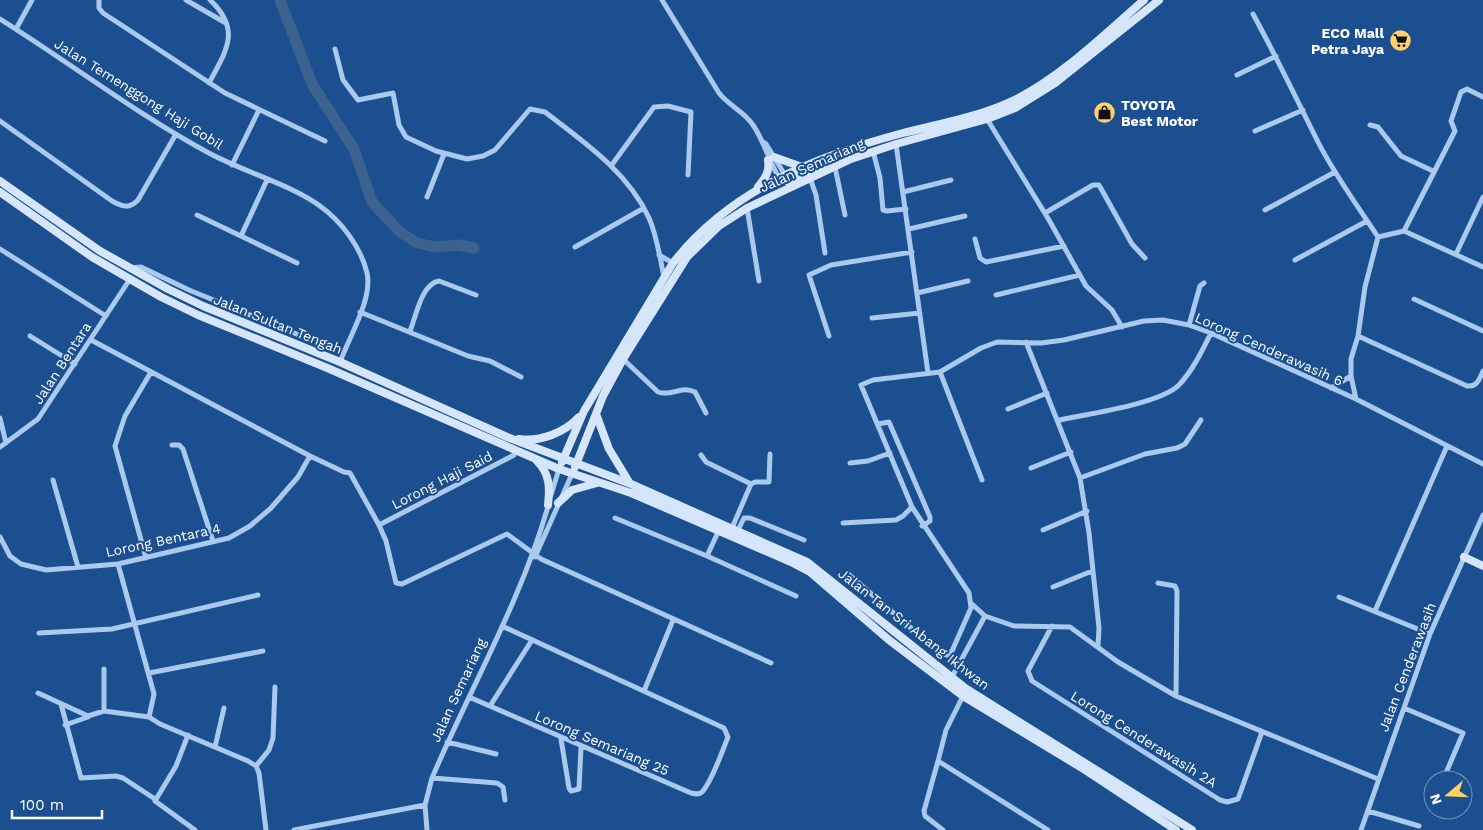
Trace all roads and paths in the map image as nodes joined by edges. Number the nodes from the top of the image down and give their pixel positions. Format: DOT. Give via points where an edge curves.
graph roads {
  1 [pos="32,0"];
  2 [pos="99,0"];
  3 [pos="186,0"];
  4 [pos="210,0"];
  5 [pos="662,0"];
  6 [pos="1144,0"];
  7 [pos="1159,0"];
  8 [pos="1253,14"];
  9 [pos="0,19"];
  10 [pos="225,23"];
  11 [pos="16,29"];
  12 [pos="335,48"];
  13 [pos="1276,56"];
  14 [pos="1237,75"];
  15 [pos="209,83"];
  16 [pos="1483,97"];
  17 [pos="259,110"];
  18 [pos="1303,110"];
  19 [pos="987,119"];
  20 [pos="0,120"];
  21 [pos="1370,125"];
  22 [pos="1255,131"];
  23 [pos="176,134"];
  24 [pos="325,141"];
  25 [pos="896,144"];
  26 [pos="873,151"];
  27 [pos="444,154"];
  28 [pos="771,158"];
  29 [pos="232,165"];
  30 [pos="612,166"];
  31 [pos="802,167"];
  32 [pos="834,167"];
  33 [pos="1433,171"];
  34 [pos="1335,172"];
  35 [pos="688,175"];
  36 [pos="782,176"];
  37 [pos="810,178"];
  38 [pos="267,180"];
  39 [pos="951,180"];
  40 [pos="0,181"];
  41 [pos="754,190"];
  42 [pos="0,192"];
  43 [pos="903,192"];
  44 [pos="427,197"];
  45 [pos="1483,197"];
  46 [pos="644,208"];
  47 [pos="746,208"];
  48 [pos="906,209"];
  49 [pos="1265,210"];
  50 [pos="1044,213"];
  51 [pos="197,215"];
  52 [pos="845,215"];
  53 [pos="965,216"];
  54 [pos="1367,221"];
  55 [pos="909,229"];
  56 [pos="1404,231"];
  57 [pos="241,236"];
  58 [pos="1378,236"];
  59 [pos="975,239"];
  60 [pos="1064,246"];
  61 [pos="575,247"];
  62 [pos="0,249"];
  63 [pos="912,252"];
  64 [pos="824,253"];
  65 [pos="1456,254"];
  66 [pos="658,255"];
  67 [pos="1145,258"];
  68 [pos="1294,260"];
  69 [pos="297,263"];
  70 [pos="673,263"];
  71 [pos="1483,267"];
  72 [pos="132,268"];
  73 [pos="1080,275"];
  74 [pos="664,278"];
  75 [pos="130,279"];
  76 [pos="759,281"];
  77 [pos="968,281"];
  78 [pos="1204,283"];
  79 [pos="917,293"];
  80 [pos="476,295"];
  81 [pos="996,295"];
  82 [pos="1414,299"];
  83 [pos="360,312"];
  84 [pos="920,313"];
  85 [pos="106,316"];
  86 [pos="872,318"];
  87 [pos="1189,325"];
  88 [pos="1122,327"];
  89 [pos="1483,331"];
  90 [pos="410,332"];
  91 [pos="1211,333"];
  92 [pos="30,336"];
  93 [pos="829,336"];
  94 [pos="1358,336"];
  95 [pos="91,340"];
  96 [pos="1026,342"];
  97 [pos="343,354"];
  98 [pos="623,359"];
  99 [pos="340,362"];
  100 [pos="75,364"];
  101 [pos="1483,371"];
  102 [pos="151,372"];
  103 [pos="940,372"];
  104 [pos="928,374"];
  105 [pos="1351,376"];
  106 [pos="521,377"];
  107 [pos="1331,388"];
  108 [pos="1048,393"];
  109 [pos="1356,399"];
  110 [pos="1008,409"];
  111 [pos="584,411"];
  112 [pos="706,413"];
  113 [pos="596,414"];
  114 [pos="0,418"];
  115 [pos="1059,420"];
  116 [pos="1201,420"];
  117 [pos="878,424"];
  118 [pos="507,437"];
  119 [pos="6,443"];
  120 [pos="172,444"];
  121 [pos="0,446"];
  122 [pos="1447,446"];
  123 [pos="1071,452"];
  124 [pos="890,453"];
  125 [pos="770,454"];
  126 [pos="514,455"];
  127 [pos="701,455"];
  128 [pos="310,456"];
  129 [pos="534,457"];
  130 [pos="563,459"];
  131 [pos="576,463"];
  132 [pos="850,463"];
  133 [pos="1483,464"];
  134 [pos="1031,468"];
  135 [pos="560,469"];
  136 [pos="572,474"];
  137 [pos="1080,478"];
  138 [pos="53,480"];
  139 [pos="982,480"];
  140 [pos="602,483"];
  141 [pos="632,484"];
  142 [pos="751,484"];
  143 [pos="661,502"];
  144 [pos="558,503"];
  145 [pos="548,505"];
  146 [pos="912,508"];
  147 [pos="1087,511"];
  148 [pos="1483,515"];
  149 [pos="615,518"];
  150 [pos="843,523"];
  151 [pos="379,525"];
  152 [pos="922,526"];
  153 [pos="735,529"];
  154 [pos="719,530"];
  155 [pos="1043,530"];
  156 [pos="0,537"];
  157 [pos="804,540"];
  158 [pos="213,541"];
  159 [pos="533,554"];
  160 [pos="707,556"];
  161 [pos="1464,557"];
  162 [pos="146,558"];
  163 [pos="118,564"];
  164 [pos="1483,566"];
  165 [pos="78,567"];
  166 [pos="1092,571"];
  167 [pos="847,574"];
  168 [pos="1158,584"];
  169 [pos="1053,587"];
  170 [pos="258,595"];
  171 [pos="796,596"];
  172 [pos="1339,597"];
  173 [pos="972,604"];
  174 [pos="1375,611"];
  175 [pos="985,616"];
  176 [pos="673,620"];
  177 [pos="134,624"];
  178 [pos="502,626"];
  179 [pos="1052,626"];
  180 [pos="39,633"];
  181 [pos="1430,634"];
  182 [pos="532,640"];
  183 [pos="1098,646"];
  184 [pos="263,651"];
  185 [pos="772,663"];
  186 [pos="104,669"];
  187 [pos="149,672"];
  188 [pos="952,678"];
  189 [pos="274,687"];
  190 [pos="644,691"];
  191 [pos="38,694"];
  192 [pos="963,696"];
  193 [pos="1176,696"];
  194 [pos="469,697"];
  195 [pos="61,704"];
  196 [pos="490,706"];
  197 [pos="224,708"];
  198 [pos="1404,708"];
  199 [pos="104,711"];
  200 [pos="88,716"];
  201 [pos="149,717"];
  202 [pos="65,725"];
  203 [pos="1262,732"];
  204 [pos="188,735"];
  205 [pos="561,739"];
  206 [pos="447,742"];
  207 [pos="215,747"];
  208 [pos="581,747"];
  209 [pos="496,754"];
  210 [pos="938,761"];
  211 [pos="256,766"];
  212 [pos="1447,770"];
  213 [pos="432,778"];
  214 [pos="1378,779"];
  215 [pos="155,799"];
  216 [pos="505,800"];
  217 [pos="425,805"];
  218 [pos="1368,811"];
  219 [pos="1419,826"];
  220 [pos="196,830"];
  221 [pos="266,830"];
  222 [pos="294,830"];
  223 [pos="427,830"];
  224 [pos="943,830"];
  225 [pos="1048,830"];
  226 [pos="1176,830"];
  227 [pos="1192,830"];
  228 [pos="1362,830"];
  1 -- 11 [label="street"];
  2 -- 15 [label="street" via="103,13"];
  3 -- 10 [label="street"];
  4 -- 10 [label="street"];
  5 -- 28 [label="street" via="726,102 742,111"];
  6 -- 31 [label="main road, Jalan Semariang" via="1054,75 1011,102 847,149"];
  7 -- 19 [label="main road, Jalan Semariang" via="1055,83 1015,108"];
  8 -- 13 [label="street"];
  9 -- 11 [label="street, Jalan Temenggong Haji Gobil"];
  10 -- 15 [label="street" via="230,33 229,41"];
  11 -- 23 [label="street, Jalan Temenggong Haji Gobil"];
  12 -- 27 [label="street" via="343,80 358,100 393,93 402,132 416,143"];
  13 -- 14 [label="street"];
  13 -- 18 [label="street"];
  15 -- 17 [label="street"];
  16 -- 33 [label="street" via="1467,89 1461,92 1451,121 1455,131"];
  17 -- 24 [label="street"];
  17 -- 29 [label="street"];
  18 -- 22 [label="street"];
  18 -- 34 [label="street"];
  19 -- 25 [label="main road, Jalan Semariang"];
  19 -- 50 [label="street"];
  20 -- 23 [label="street" via="124,207 138,200"];
  21 -- 33 [label="street" via="1378,127 1400,156"];
  23 -- 29 [label="street, Jalan Temenggong Haji Gobil"];
  25 -- 26 [label="main road, Jalan Semariang"];
  25 -- 43 [label="street"];
  26 -- 32 [label="main road, Jalan Semariang"];
  26 -- 48 [label="street" via="884,210"];
  27 -- 30 [label="street" via="468,159 490,153 526,112 535,109 545,112"];
  27 -- 44 [label="street"];
  28 -- 31 [label="main road"];
  28 -- 36 [label="street"];
  28 -- 41 [label="main road" via="766,178"];
  29 -- 38 [label="street, Jalan Temenggong Haji Gobil"];
  30 -- 35 [label="street" via="654,107 668,106 691,112"];
  30 -- 46 [label="street"];
  31 -- 36 [label="main road, Jalan Semariang"];
  32 -- 36 [label="main road" via="821,167 787,181"];
  32 -- 37 [label="main road, Jalan Semariang"];
  32 -- 52 [label="street"];
  33 -- 56 [label="street"];
  34 -- 49 [label="street"];
  34 -- 54 [label="street"];
  36 -- 41 [label="main road, Jalan Semariang"];
  37 -- 47 [label="main road, Jalan Semariang"];
  37 -- 64 [label="street"];
  38 -- 57 [label="street"];
  38 -- 83 [label="street, Jalan Temenggong Haji Gobil" via="320,206 333,216 355,244 368,282"];
  39 -- 43 [label="street"];
  40 -- 72 [label="main road, Jalan Sultan Tengah" via="74,233"];
  41 -- 70 [label="main road, Jalan Semariang" via="701,231"];
  42 -- 75 [label="main road, Jalan Sultan Tengah"];
  43 -- 48 [label="street"];
  45 -- 65 [label="street"];
  46 -- 61 [label="street"];
  46 -- 66 [label="street"];
  47 -- 76 [label="street"];
  47 -- 98 [label="main road, Jalan Semariang" via="719,226 687,257"];
  48 -- 55 [label="street"];
  50 -- 60 [label="street"];
  50 -- 67 [label="street" via="1097,184 1132,244"];
  51 -- 57 [label="street"];
  53 -- 55 [label="street"];
  54 -- 58 [label="street"];
  54 -- 68 [label="street"];
  55 -- 63 [label="street"];
  56 -- 58 [label="street"];
  56 -- 65 [label="street"];
  57 -- 69 [label="street"];
  58 -- 94 [label="street" via="1365,287"];
  59 -- 60 [label="street" via="980,258 986,262"];
  60 -- 73 [label="street"];
  62 -- 85 [label="street"];
  63 -- 79 [label="street"];
  63 -- 93 [label="street" via="831,265 809,275"];
  65 -- 71 [label="street"];
  66 -- 70 [label="street"];
  66 -- 74 [label="street"];
  70 -- 74 [label="main road, Jalan Semariang"];
  72 -- 97 [label="street" via="141,267"];
  72 -- 99 [label="main road, Jalan Sultan Tengah" via="203,306"];
  73 -- 81 [label="street"];
  73 -- 88 [label="street" via="1086,286 1112,310"];
  74 -- 111 [label="main road, Jalan Semariang"];
  75 -- 85 [label="street, Jalan Bentara"];
  75 -- 129 [label="main road, Jalan Sultan Tengah" via="198,315"];
  77 -- 79 [label="street"];
  78 -- 87 [label="street" via="1200,286"];
  79 -- 84 [label="street"];
  80 -- 90 [label="street" via="435,282 426,291"];
  82 -- 89 [label="street"];
  83 -- 90 [label="street"];
  83 -- 97 [label="street, Jalan Temenggong Haji Gobil"];
  84 -- 86 [label="street"];
  84 -- 104 [label="street"];
  85 -- 95 [label="street, Jalan Bentara"];
  87 -- 88 [label="street, Lorong Cenderawasih 6" via="1144,320"];
  87 -- 91 [label="street, Lorong Cenderawasih 6"];
  88 -- 96 [label="street, Lorong Cenderawasih 6" via="1064,340"];
  90 -- 106 [label="street" via="468,356 490,361"];
  91 -- 107 [label="street, Lorong Cenderawasih 6"];
  91 -- 115 [label="street" via="1189,373 1169,393"];
  92 -- 100 [label="street"];
  94 -- 101 [label="street" via="1470,386 1477,384"];
  94 -- 105 [label="street" via="1351,359"];
  95 -- 100 [label="street, Jalan Bentara"];
  95 -- 102 [label="street"];
  96 -- 103 [label="street, Lorong Cenderawasih 6" via="989,344"];
  96 -- 108 [label="street"];
  97 -- 99 [label="street, Jalan Temenggong Haji Gobil"];
  98 -- 112 [label="street" via="658,392 665,394 680,388 695,392"];
  98 -- 113 [label="main road, Jalan Semariang"];
  99 -- 118 [label="main road, Jalan Sultan Tengah"];
  100 -- 119 [label="street, Jalan Bentara" via="38,419"];
  102 -- 128 [label="street"];
  102 -- 162 [label="street" via="125,416 115,446"];
  103 -- 104 [label="street, Lorong Cenderawasih 6"];
  103 -- 139 [label="street"];
  104 -- 117 [label="street, Lorong Cenderawasih 6" via="873,380 861,385"];
  105 -- 107 [label="street"];
  105 -- 109 [label="street"];
  107 -- 109 [label="street, Lorong Cenderawasih 6"];
  108 -- 110 [label="street"];
  108 -- 115 [label="street"];
  109 -- 122 [label="street, Lorong Cenderawasih 6"];
  111 -- 118 [label="main road" via="568,427 541,438"];
  111 -- 130 [label="main road, Jalan Semariang"];
  113 -- 131 [label="main road, Jalan Semariang"];
  113 -- 141 [label="main road" via="620,470"];
  114 -- 119 [label="street"];
  115 -- 123 [label="street"];
  116 -- 137 [label="street" via="1185,444 1177,448 1145,454"];
  117 -- 124 [label="street"];
  117 -- 152 [label="street" via="888,422 900,445 930,517"];
  118 -- 130 [label="main road, Jalan Sultan Tengah"];
  119 -- 121 [label="street, Jalan Bentara"];
  120 -- 158 [label="street" via="183,449"];
  122 -- 133 [label="street, Lorong Cenderawasih 6"];
  122 -- 174 [label="street"];
  123 -- 134 [label="street"];
  123 -- 137 [label="street"];
  124 -- 132 [label="street"];
  124 -- 146 [label="street"];
  125 -- 142 [label="street" via="769,482"];
  126 -- 151 [label="street, Lorong Haji Said"];
  127 -- 142 [label="street" via="706,462"];
  128 -- 151 [label="street" via="350,473"];
  128 -- 158 [label="street, Lorong Bentara 4" via="289,488 261,517 240,533"];
  129 -- 135 [label="main road, Jalan Sultan Tengah"];
  129 -- 145 [label="main road" via="547,474"];
  130 -- 131 [label="main road, Jalan Sultan Tengah"];
  130 -- 135 [label="main road, Jalan Semariang"];
  131 -- 136 [label="main road, Jalan Semariang"];
  131 -- 141 [label="main road, Jalan Sultan Tengah"];
  135 -- 136 [label="main road, Jalan Sultan Tengah"];
  135 -- 145 [label="street"];
  136 -- 140 [label="main road, Jalan Sultan Tengah"];
  136 -- 144 [label="street"];
  137 -- 147 [label="street"];
  138 -- 165 [label="street"];
  140 -- 143 [label="main road, Jalan Sultan Tengah"];
  140 -- 144 [label="main road" via="578,488"];
  141 -- 143 [label="main road, Jalan Sultan Tengah"];
  142 -- 153 [label="street"];
  143 -- 153 [label="main road, Jalan Tan Sri Abang Ikhwan"];
  143 -- 154 [label="main road, Jalan Tan Sri Abang Ikhwan"];
  144 -- 159 [label="street"];
  145 -- 159 [label="street"];
  146 -- 150 [label="street" via="896,520"];
  146 -- 152 [label="street"];
  147 -- 155 [label="street"];
  147 -- 166 [label="street"];
  148 -- 161 [label="street, Jalan Cenderawasih"];
  149 -- 160 [label="street"];
  151 -- 159 [label="street" via="394,579 399,584 504,534"];
  152 -- 173 [label="street" via="962,583"];
  153 -- 157 [label="street" via="744,518 750,518"];
  153 -- 188 [label="main road, Jalan Tan Sri Abang Ikhwan" via="807,562"];
  154 -- 160 [label="street"];
  154 -- 192 [label="main road, Jalan Tan Sri Abang Ikhwan" via="810,572 889,640"];
  156 -- 165 [label="street, Lorong Bentara 4" via="10,556 21,564 46,570"];
  158 -- 162 [label="street, Lorong Bentara 4"];
  159 -- 176 [label="street"];
  159 -- 178 [label="street, Jalan Semariang"];
  160 -- 171 [label="street"];
  161 -- 164 [label="main road"];
  161 -- 181 [label="street, Jalan Cenderawasih"];
  162 -- 163 [label="street, Lorong Bentara 4"];
  163 -- 165 [label="street, Lorong Bentara 4"];
  163 -- 177 [label="street"];
  166 -- 169 [label="street"];
  166 -- 183 [label="street"];
  167 -- 173 [label="street" via="944,655 952,652"];
  168 -- 193 [label="street" via="1175,586 1177,591"];
  170 -- 177 [label="street"];
  172 -- 174 [label="street"];
  173 -- 175 [label="street"];
  174 -- 181 [label="street"];
  175 -- 179 [label="street" via="1014,626"];
  175 -- 188 [label="street"];
  176 -- 185 [label="street"];
  176 -- 190 [label="street"];
  177 -- 180 [label="street" via="112,629"];
  177 -- 187 [label="street"];
  178 -- 182 [label="street"];
  178 -- 194 [label="street, Jalan Semariang"];
  179 -- 183 [label="street" via="1070,627"];
  179 -- 203 [label="street, Lorong Cenderawasih 2A" via="1028,671 1032,681 1220,800 1238,799"];
  181 -- 198 [label="street, Jalan Cenderawasih"];
  182 -- 190 [label="street"];
  182 -- 196 [label="street"];
  183 -- 193 [label="street" via="1118,662"];
  184 -- 187 [label="street"];
  186 -- 199 [label="street"];
  187 -- 201 [label="street" via="154,694"];
  188 -- 227 [label="main road, Jalan Tan Sri Abang Ikhwan"];
  189 -- 211 [label="street" via="273,738 269,750"];
  190 -- 208 [label="street, Lorong Semariang 25" via="724,728 728,737 702,792 698,794"];
  191 -- 195 [label="street"];
  192 -- 210 [label="street" via="946,730"];
  192 -- 226 [label="main road, Jalan Tan Sri Abang Ikhwan"];
  193 -- 203 [label="street"];
  194 -- 196 [label="street, Lorong Semariang 25"];
  194 -- 206 [label="street, Jalan Semariang"];
  195 -- 200 [label="street"];
  195 -- 202 [label="street"];
  196 -- 205 [label="street, Lorong Semariang 25"];
  197 -- 207 [label="street"];
  198 -- 212 [label="street" via="1463,733"];
  198 -- 214 [label="street, Jalan Cenderawasih"];
  199 -- 200 [label="street"];
  199 -- 201 [label="street"];
  200 -- 202 [label="street"];
  201 -- 204 [label="street"];
  202 -- 215 [label="street" via="80,778 116,776"];
  203 -- 214 [label="street"];
  204 -- 207 [label="street"];
  204 -- 215 [label="street" via="176,766"];
  205 -- 208 [label="street, Lorong Semariang 25"];
  205 -- 208 [label="street" via="572,791 579,789"];
  206 -- 209 [label="street"];
  206 -- 213 [label="street, Jalan Semariang"];
  207 -- 211 [label="street"];
  210 -- 224 [label="street" via="924,810 925,816"];
  210 -- 225 [label="street"];
  211 -- 221 [label="street"];
  213 -- 216 [label="street" via="497,783 503,787"];
  213 -- 217 [label="street, Jalan Semariang"];
  214 -- 218 [label="street, Jalan Cenderawasih"];
  215 -- 220 [label="street" via="160,806"];
  217 -- 222 [label="street"];
  217 -- 223 [label="street, Jalan Semariang"];
  218 -- 219 [label="street"];
  218 -- 228 [label="street, Jalan Cenderawasih"];
}
